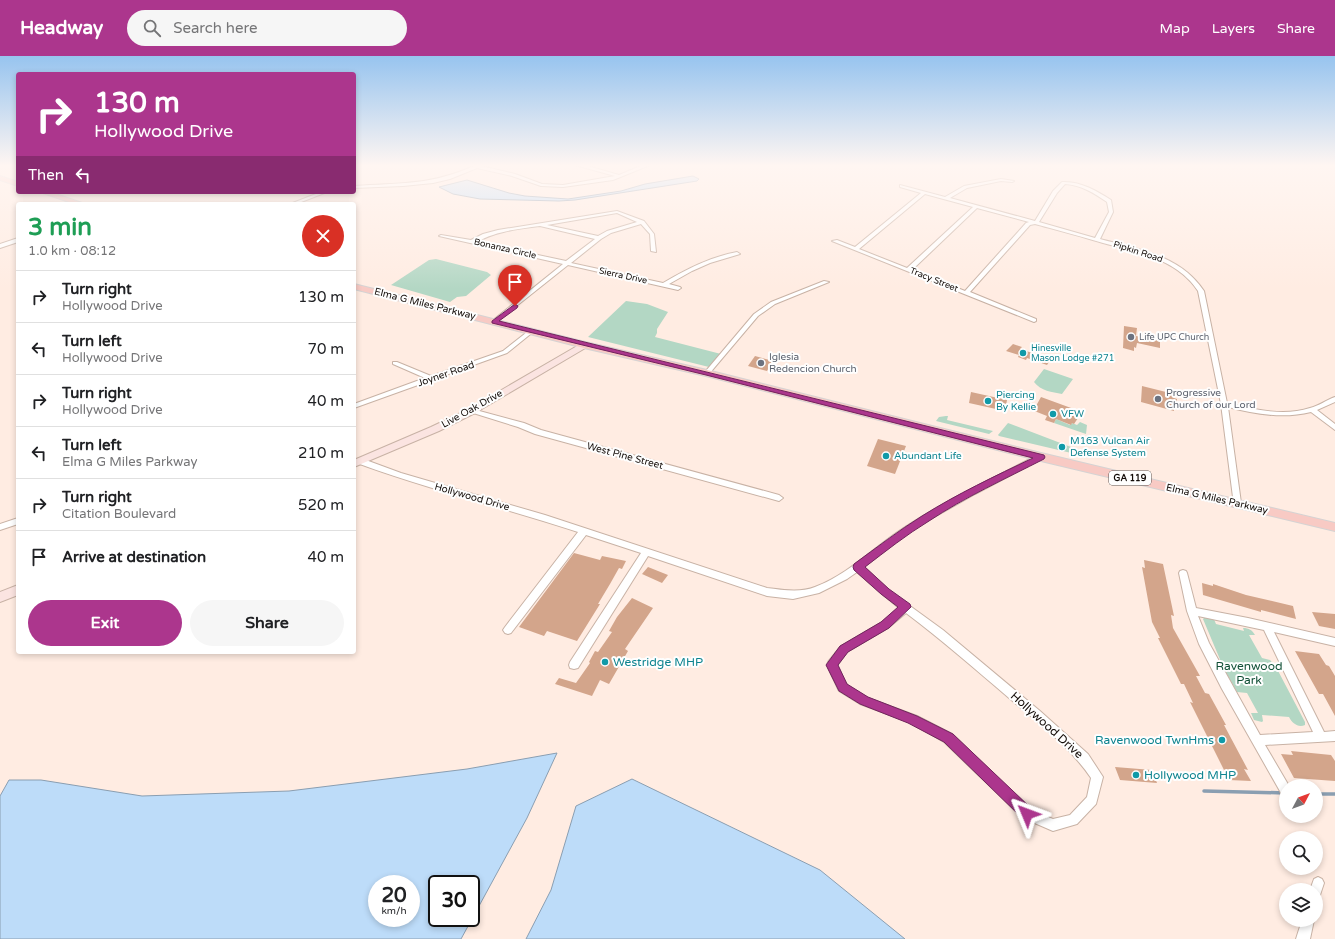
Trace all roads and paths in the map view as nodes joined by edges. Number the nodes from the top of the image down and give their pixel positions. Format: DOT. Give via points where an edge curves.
graph roads {
  1 [pos="907,206"];
  2 [pos="977,206"];
  3 [pos="1047,206"];
  4 [pos="1110,206"];
  5 [pos="642,222"];
  6 [pos="1037,222"];
  7 [pos="538,224"];
  8 [pos="441,236"];
  9 [pos="598,238"];
  10 [pos="1097,239"];
  11 [pos="16,241"];
  12 [pos="835,241"];
  13 [pos="472,242"];
  14 [pos="0,246"];
  15 [pos="856,250"];
  16 [pos="654,251"];
  17 [pos="737,254"];
  18 [pos="568,264"];
  19 [pos="908,270"];
  20 [pos="826,282"];
  21 [pos="664,285"];
  22 [pos="356,287"];
  23 [pos="678,288"];
  24 [pos="966,293"];
  25 [pos="1034,320"];
  26 [pos="494,322"];
  27 [pos="531,331"];
  28 [pos="584,345"];
  29 [pos="395,363"];
  30 [pos="707,373"];
  31 [pos="432,379"];
  32 [pos="1335,399"];
  33 [pos="1224,404"];
  34 [pos="357,405"];
  35 [pos="1312,410"];
  36 [pos="472,411"];
  37 [pos="1335,428"];
  38 [pos="1041,457"];
  39 [pos="357,462"];
  40 [pos="778,498"];
  41 [pos="1237,504"];
  42 [pos="16,522"];
  43 [pos="0,527"];
  44 [pos="1335,527"];
  45 [pos="584,531"];
  46 [pos="647,551"];
  47 [pos="858,567"];
  48 [pos="1183,573"];
  49 [pos="16,591"];
  50 [pos="0,597"];
  51 [pos="906,607"];
  52 [pos="1192,611"];
  53 [pos="1267,627"];
  54 [pos="508,630"];
  55 [pos="1335,642"];
  56 [pos="574,665"];
  57 [pos="1335,736"];
  58 [pos="1321,737"];
  59 [pos="1258,740"];
  60 [pos="1279,779"];
  61 [pos="1306,927"];
  62 [pos="1303,939"];
  1 -- 15 [label="street"];
  2 -- 6 [label="street, Pipkin Road"];
  2 -- 19 [label="street"];
  3 -- 6 [label="street"];
  4 -- 10 [label="street" via="1111,212"];
  5 -- 7 [label="street" via="617,212"];
  5 -- 9 [label="street"];
  5 -- 16 [label="street" via="652,234"];
  6 -- 10 [label="street, Pipkin Road"];
  6 -- 24 [label="street" via="1028,224"];
  7 -- 9 [label="street"];
  7 -- 13 [label="street" via="491,233"];
  8 -- 13 [label="street, Bonanza Circle"];
  9 -- 18 [label="street"];
  10 -- 33 [label="street, Pipkin Road" via="1159,258 1195,280 1201,291"];
  11 -- 14 [label="street"];
  12 -- 15 [label="street, Tracy Street"];
  13 -- 18 [label="street, Bonanza Circle"];
  15 -- 19 [label="street, Tracy Street"];
  17 -- 21 [label="street" via="725,255 687,270"];
  18 -- 21 [label="street, Sierra Drive"];
  18 -- 26 [label="street"];
  19 -- 24 [label="street, Tracy Street"];
  20 -- 30 [label="street" via="773,303 756,315"];
  21 -- 23 [label="street, Sierra Drive"];
  22 -- 26 [label="main road, Elma G Miles Parkway / GA 119"];
  24 -- 25 [label="street, Tracy Street"];
  26 -- 27 [label="main road, Elma G Miles Parkway / GA 119"];
  27 -- 28 [label="main road, Elma G Miles Parkway / GA 119"];
  27 -- 31 [label="street, Joyner Road" via="505,352"];
  28 -- 30 [label="main road, Elma G Miles Parkway / GA 119"];
  28 -- 36 [label="street, Live Oak Drive"];
  29 -- 31 [label="street"];
  30 -- 38 [label="main road, Elma G Miles Parkway / GA 119"];
  31 -- 34 [label="street, Joyner Road"];
  32 -- 35 [label="street"];
  33 -- 35 [label="street" via="1275,413"];
  33 -- 41 [label="street, Pipkin Road"];
  35 -- 37 [label="street"];
  36 -- 39 [label="street, Live Oak Drive"];
  36 -- 40 [label="street, West Pine Street" via="538,432"];
  38 -- 41 [label="main road, Elma G Miles Parkway / GA 119"];
  38 -- 47 [label="street, Hollywood Drive" via="926,518"];
  39 -- 45 [label="street, Hollywood Drive"];
  41 -- 44 [label="main road, Elma G Miles Parkway / GA 119"];
  42 -- 43 [label="street"];
  45 -- 46 [label="street, Hollywood Drive"];
  45 -- 54 [label="street"];
  46 -- 47 [label="street, Hollywood Drive" via="767,592 793,595 816,591"];
  46 -- 56 [label="street"];
  47 -- 51 [label="street, Hollywood Drive"];
  48 -- 52 [label="street"];
  49 -- 50 [label="street"];
  51 -- 51 [label="street, Hollywood Drive" via="1030,709 1084,758 1097,778 1092,800 1073,820 1052,825 1027,814 948,738 913,719 864,701 843,688 832,665 844,649 885,625"];
  52 -- 53 [label="street"];
  52 -- 59 [label="street" via="1204,644"];
  53 -- 55 [label="street"];
  53 -- 58 [label="street"];
  57 -- 58 [label="street"];
  58 -- 59 [label="street"];
  59 -- 60 [label="street"];
  61 -- 62 [label="street"];
}
